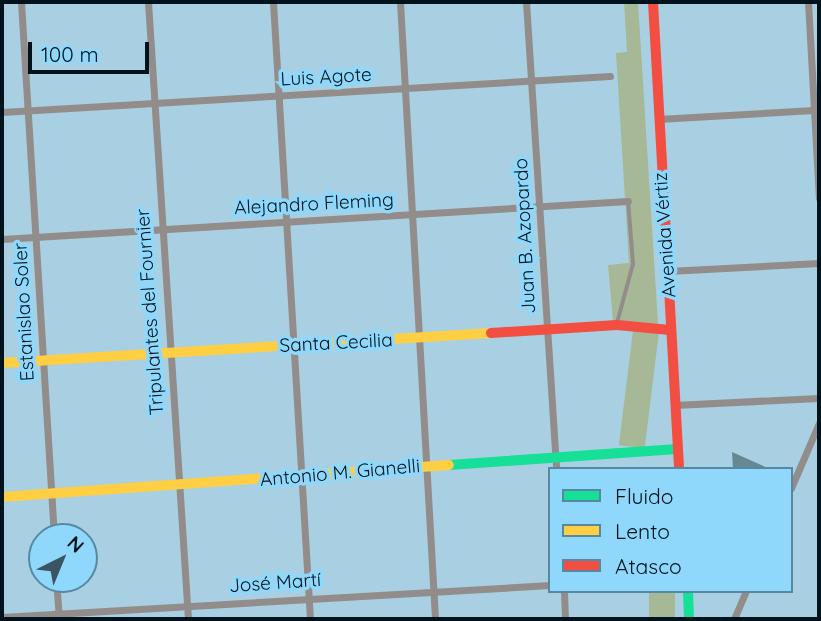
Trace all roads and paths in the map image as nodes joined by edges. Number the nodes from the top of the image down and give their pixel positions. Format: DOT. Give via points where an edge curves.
graph roads {
  1 [pos="21,2"];
  2 [pos="148,2"];
  3 [pos="273,2"];
  4 [pos="400,2"];
  5 [pos="526,2"];
  6 [pos="653,2"];
  7 [pos="808,2"];
  8 [pos="610,76"];
  9 [pos="532,80"];
  10 [pos="407,88"];
  11 [pos="278,95"];
  12 [pos="152,103"];
  13 [pos="27,110"];
  14 [pos="814,110"];
  15 [pos="2,111"];
  16 [pos="658,120"];
  17 [pos="819,198"];
  18 [pos="628,201"];
  19 [pos="539,206"];
  20 [pos="411,214"];
  21 [pos="288,222"];
  22 [pos="160,230"];
  23 [pos="35,237"];
  24 [pos="2,239"];
  25 [pos="819,263"];
  26 [pos="668,271"];
  27 [pos="617,326"];
  28 [pos="547,330"];
  29 [pos="670,330"];
  30 [pos="418,338"];
  31 [pos="294,345"];
  32 [pos="168,353"];
  33 [pos="42,360"];
  34 [pos="2,363"];
  35 [pos="819,398"];
  36 [pos="674,405"];
  37 [pos="819,423"];
  38 [pos="677,449"];
  39 [pos="556,464"];
  40 [pos="425,466"];
  41 [pos="679,467"];
  42 [pos="301,477"];
  43 [pos="793,483"];
  44 [pos="177,487"];
  45 [pos="51,494"];
  46 [pos="2,497"];
  47 [pos="53,523"];
  48 [pos="548,585"];
  49 [pos="433,589"];
  50 [pos="57,593"];
  51 [pos="564,593"];
  52 [pos="688,593"];
  53 [pos="745,593"];
  54 [pos="309,597"];
  55 [pos="187,605"];
  56 [pos="58,616"];
  57 [pos="2,617"];
  58 [pos="188,619"];
  59 [pos="310,619"];
  60 [pos="435,619"];
  61 [pos="565,619"];
  62 [pos="689,619"];
  63 [pos="734,619"];
  1 -- 13 [label="street, Estanislao Soler"];
  2 -- 12 [label="street, Tripulantes del Fournier"];
  3 -- 11 [label="street"];
  4 -- 10 [label="street"];
  5 -- 9 [label="street, Juan B. Azopardo"];
  6 -- 16 [label="street, Avenida Vértiz"];
  7 -- 14 [label="street"];
  8 -- 9 [label="street, Luis Agote"];
  9 -- 10 [label="street, Luis Agote"];
  9 -- 19 [label="street, Juan B. Azopardo"];
  10 -- 11 [label="street, Luis Agote"];
  10 -- 20 [label="street"];
  11 -- 12 [label="street, Luis Agote"];
  11 -- 21 [label="street"];
  12 -- 13 [label="street, Luis Agote"];
  12 -- 22 [label="street, Tripulantes del Fournier"];
  13 -- 15 [label="street, Luis Agote"];
  13 -- 23 [label="street, Estanislao Soler"];
  14 -- 16 [label="street"];
  14 -- 17 [label="street"];
  16 -- 26 [label="street, Avenida Vértiz"];
  18 -- 19 [label="street, Alejandro Fleming"];
  18 -- 27 [label="lane" via="633,264"];
  19 -- 20 [label="street, Alejandro Fleming"];
  19 -- 28 [label="street, Juan B. Azopardo"];
  20 -- 21 [label="street, Alejandro Fleming"];
  20 -- 30 [label="street"];
  21 -- 22 [label="street, Alejandro Fleming"];
  21 -- 31 [label="street"];
  22 -- 23 [label="street, Alejandro Fleming"];
  22 -- 32 [label="street, Tripulantes del Fournier"];
  23 -- 24 [label="street, Alejandro Fleming"];
  23 -- 33 [label="street, Estanislao Soler"];
  25 -- 26 [label="street"];
  26 -- 29 [label="street, Avenida Vértiz"];
  27 -- 28 [label="street, Santa Cecilia"];
  27 -- 29 [label="street, Santa Cecilia"];
  28 -- 30 [label="street, Santa Cecilia"];
  28 -- 39 [label="street, Juan B. Azopardo"];
  29 -- 36 [label="street, Avenida Vértiz"];
  30 -- 31 [label="street, Santa Cecilia"];
  30 -- 40 [label="street"];
  31 -- 32 [label="street, Santa Cecilia"];
  31 -- 42 [label="street"];
  32 -- 33 [label="street, Santa Cecilia"];
  32 -- 44 [label="street, Tripulantes del Fournier"];
  33 -- 34 [label="street, Santa Cecilia"];
  33 -- 45 [label="street, Estanislao Soler"];
  35 -- 36 [label="street"];
  36 -- 38 [label="street, Avenida Vértiz"];
  37 -- 43 [label="street"];
  38 -- 39 [label="street, Antonio M. Gianelli"];
  38 -- 41 [label="street, Avenida Vértiz"];
  39 -- 40 [label="street, Antonio M. Gianelli"];
  40 -- 42 [label="street, Antonio M. Gianelli"];
  40 -- 49 [label="street"];
  42 -- 44 [label="street, Antonio M. Gianelli"];
  42 -- 54 [label="street"];
  44 -- 45 [label="street, Antonio M. Gianelli"];
  44 -- 55 [label="street, Tripulantes del Fournier"];
  45 -- 46 [label="street, Antonio M. Gianelli"];
  45 -- 47 [label="street, Estanislao Soler"];
  48 -- 49 [label="street, José Martí"];
  49 -- 54 [label="street, José Martí"];
  49 -- 60 [label="street"];
  50 -- 56 [label="street"];
  51 -- 61 [label="street"];
  52 -- 62 [label="street"];
  53 -- 63 [label="street"];
  54 -- 55 [label="street, José Martí"];
  54 -- 59 [label="street"];
  55 -- 56 [label="street, José Martí"];
  55 -- 58 [label="street, Tripulantes del Fournier"];
  56 -- 57 [label="street, José Martí"];
}
